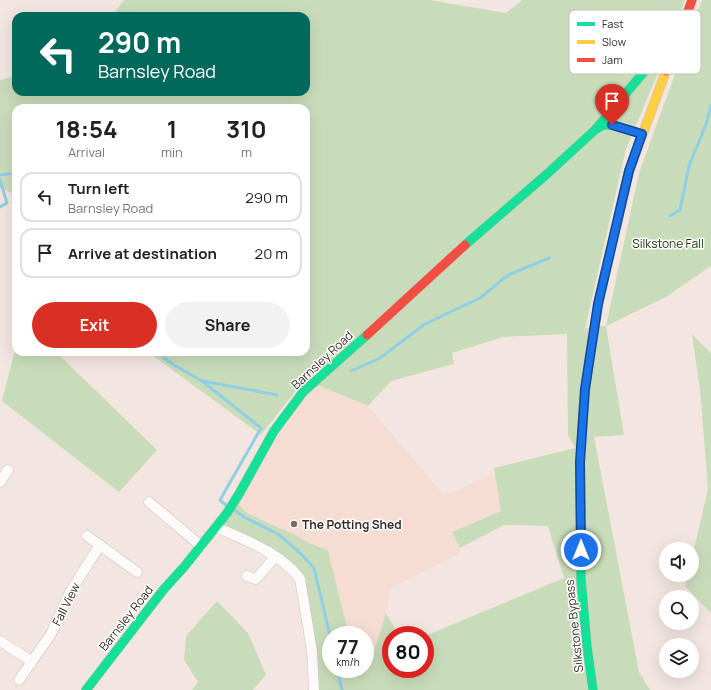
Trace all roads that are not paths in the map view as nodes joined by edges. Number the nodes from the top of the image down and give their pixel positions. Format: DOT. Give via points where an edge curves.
graph roads {
  1 [pos="692,0"];
  2 [pos="688,10"];
  3 [pos="642,74"];
  4 [pos="664,74"];
  5 [pos="596,129"];
  6 [pos="642,134"];
  7 [pos="8,470"];
  8 [pos="0,481"];
  9 [pos="149,502"];
  10 [pos="216,527"];
  11 [pos="87,536"];
  12 [pos="100,545"];
  13 [pos="201,546"];
  14 [pos="274,557"];
  15 [pos="137,572"];
  16 [pos="255,579"];
  17 [pos="0,640"];
  18 [pos="31,661"];
  19 [pos="19,680"];
  20 [pos="86,690"];
  21 [pos="314,690"];
  22 [pos="593,690"];
  1 -- 2 [label="main road, Barnsley Road"];
  3 -- 5 [label="main road, Barnsley Road"];
  4 -- 6 [label="main road, Silkstone Bypass"];
  5 -- 6 [label="main road" via="603,125 612,125"];
  5 -- 10 [label="main road, Barnsley Road" via="478,232 303,392 274,431 235,500"];
  6 -- 22 [label="main road, Silkstone Bypass" via="629,171 598,304 585,389 580,462 581,579"];
  7 -- 8 [label="street"];
  9 -- 13 [label="street"];
  10 -- 13 [label="main road, Barnsley Road"];
  10 -- 14 [label="street" via="246,540"];
  11 -- 12 [label="street"];
  12 -- 15 [label="street"];
  12 -- 18 [label="street, Fall View" via="70,592 51,634"];
  13 -- 20 [label="main road, Barnsley Road"];
  14 -- 16 [label="street"];
  14 -- 21 [label="street" via="294,571 300,579 312,651"];
  17 -- 18 [label="street"];
  18 -- 19 [label="street, Fall View"];
}
